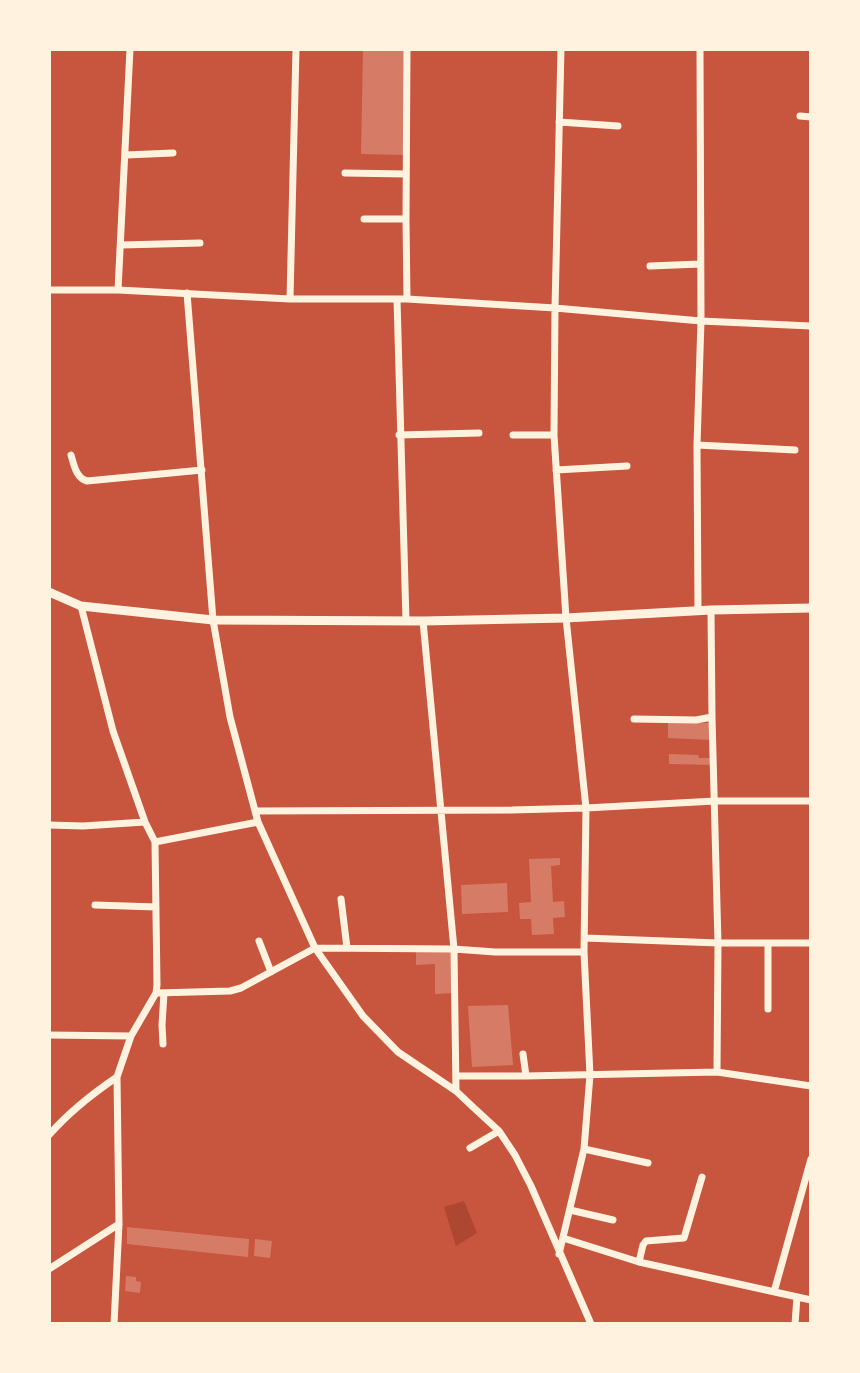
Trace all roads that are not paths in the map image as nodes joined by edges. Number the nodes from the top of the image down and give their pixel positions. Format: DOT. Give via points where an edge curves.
graph roads {
  1 [pos="130,49"];
  2 [pos="296,49"];
  3 [pos="407,49"];
  4 [pos="561,49"];
  5 [pos="700,49"];
  6 [pos="800,117"];
  7 [pos="811,117"];
  8 [pos="559,122"];
  9 [pos="618,126"];
  10 [pos="173,153"];
  11 [pos="126,155"];
  12 [pos="345,173"];
  13 [pos="406,174"];
  14 [pos="364,219"];
  15 [pos="406,219"];
  16 [pos="200,243"];
  17 [pos="121,244"];
  18 [pos="700,264"];
  19 [pos="650,266"];
  20 [pos="49,290"];
  21 [pos="118,290"];
  22 [pos="187,293"];
  23 [pos="290,299"];
  24 [pos="397,299"];
  25 [pos="407,299"];
  26 [pos="555,308"];
  27 [pos="701,321"];
  28 [pos="811,326"];
  29 [pos="479,433"];
  30 [pos="399,435"];
  31 [pos="513,435"];
  32 [pos="554,435"];
  33 [pos="697,446"];
  34 [pos="795,450"];
  35 [pos="71,455"];
  36 [pos="627,466"];
  37 [pos="202,470"];
  38 [pos="556,470"];
  39 [pos="49,592"];
  40 [pos="81,606"];
  41 [pos="811,607"];
  42 [pos="698,610"];
  43 [pos="711,610"];
  44 [pos="566,618"];
  45 [pos="213,620"];
  46 [pos="406,621"];
  47 [pos="423,621"];
  48 [pos="712,717"];
  49 [pos="634,719"];
  50 [pos="715,801"];
  51 [pos="811,801"];
  52 [pos="586,808"];
  53 [pos="441,809"];
  54 [pos="256,811"];
  55 [pos="145,822"];
  56 [pos="258,822"];
  57 [pos="49,825"];
  58 [pos="155,842"];
  59 [pos="341,899"];
  60 [pos="94,905"];
  61 [pos="156,907"];
  62 [pos="585,938"];
  63 [pos="260,941"];
  64 [pos="718,943"];
  65 [pos="811,943"];
  66 [pos="768,944"];
  67 [pos="315,948"];
  68 [pos="347,948"];
  69 [pos="454,950"];
  70 [pos="584,952"];
  71 [pos="271,972"];
  72 [pos="160,993"];
  73 [pos="768,1009"];
  74 [pos="49,1035"];
  75 [pos="131,1036"];
  76 [pos="163,1044"];
  77 [pos="523,1054"];
  78 [pos="717,1072"];
  79 [pos="590,1074"];
  80 [pos="457,1076"];
  81 [pos="526,1076"];
  82 [pos="117,1077"];
  83 [pos="811,1086"];
  84 [pos="456,1091"];
  85 [pos="499,1131"];
  86 [pos="49,1134"];
  87 [pos="470,1148"];
  88 [pos="584,1149"];
  89 [pos="811,1159"];
  90 [pos="648,1163"];
  91 [pos="702,1177"];
  92 [pos="570,1210"];
  93 [pos="613,1220"];
  94 [pos="119,1224"];
  95 [pos="563,1238"];
  96 [pos="559,1254"];
  97 [pos="639,1262"];
  98 [pos="49,1269"];
  99 [pos="774,1292"];
  100 [pos="797,1297"];
  101 [pos="811,1300"];
  102 [pos="114,1324"];
  103 [pos="591,1324"];
  104 [pos="795,1324"];
  1 -- 11 [label="street"];
  2 -- 23 [label="street"];
  3 -- 13 [label="street"];
  4 -- 8 [label="street"];
  5 -- 18 [label="street"];
  6 -- 7 [label="street"];
  8 -- 9 [label="street"];
  8 -- 26 [label="street"];
  10 -- 11 [label="street"];
  11 -- 17 [label="street"];
  12 -- 13 [label="street"];
  13 -- 15 [label="street"];
  14 -- 15 [label="street"];
  15 -- 25 [label="street"];
  16 -- 17 [label="street"];
  17 -- 21 [label="street"];
  18 -- 19 [label="street"];
  18 -- 27 [label="street"];
  20 -- 21 [label="street"];
  21 -- 22 [label="street"];
  22 -- 23 [label="street"];
  22 -- 37 [label="street"];
  23 -- 24 [label="street"];
  24 -- 25 [label="street"];
  24 -- 30 [label="street"];
  25 -- 26 [label="street"];
  26 -- 27 [label="street"];
  26 -- 32 [label="street"];
  27 -- 28 [label="street"];
  27 -- 33 [label="street"];
  29 -- 30 [label="street"];
  30 -- 46 [label="street"];
  31 -- 32 [label="street"];
  32 -- 38 [label="street"];
  33 -- 34 [label="street"];
  33 -- 42 [label="street"];
  35 -- 37 [label="street" via="77,474 88,481"];
  36 -- 38 [label="street"];
  37 -- 45 [label="street"];
  38 -- 44 [label="street"];
  39 -- 40 [label="street"];
  40 -- 45 [label="street"];
  40 -- 55 [label="street" via="113,731"];
  41 -- 43 [label="street"];
  42 -- 43 [label="street"];
  42 -- 44 [label="street"];
  43 -- 48 [label="street"];
  44 -- 47 [label="street"];
  44 -- 52 [label="street"];
  45 -- 46 [label="street"];
  45 -- 54 [label="street" via="230,717"];
  46 -- 47 [label="street"];
  47 -- 53 [label="street"];
  48 -- 49 [label="street"];
  48 -- 50 [label="street"];
  50 -- 51 [label="street"];
  50 -- 52 [label="street"];
  50 -- 64 [label="street"];
  52 -- 53 [label="street"];
  52 -- 62 [label="street"];
  53 -- 54 [label="street"];
  53 -- 69 [label="street"];
  54 -- 56 [label="street"];
  55 -- 57 [label="street"];
  55 -- 58 [label="street"];
  56 -- 58 [label="street"];
  56 -- 67 [label="street"];
  58 -- 61 [label="street"];
  59 -- 68 [label="street"];
  60 -- 61 [label="street"];
  61 -- 72 [label="street"];
  62 -- 64 [label="street"];
  62 -- 70 [label="street"];
  63 -- 71 [label="street"];
  64 -- 66 [label="street"];
  64 -- 78 [label="street"];
  65 -- 66 [label="street"];
  66 -- 73 [label="street"];
  67 -- 68 [label="street"];
  67 -- 71 [label="street"];
  67 -- 84 [label="street" via="363,1016 398,1052"];
  68 -- 69 [label="street"];
  69 -- 70 [label="street"];
  69 -- 80 [label="street"];
  70 -- 79 [label="street"];
  71 -- 72 [label="street" via="230,991"];
  72 -- 75 [label="street"];
  72 -- 76 [label="street"];
  74 -- 75 [label="street"];
  75 -- 82 [label="street"];
  77 -- 81 [label="street"];
  78 -- 79 [label="street"];
  78 -- 83 [label="street"];
  79 -- 81 [label="street"];
  79 -- 88 [label="street"];
  80 -- 81 [label="street"];
  80 -- 84 [label="street"];
  82 -- 86 [label="street" via="90,1095"];
  82 -- 94 [label="street"];
  84 -- 85 [label="street"];
  85 -- 87 [label="street"];
  85 -- 96 [label="street" via="531,1186"];
  88 -- 90 [label="street"];
  88 -- 92 [label="street"];
  89 -- 99 [label="street"];
  91 -- 97 [label="street" via="684,1238 646,1241"];
  92 -- 93 [label="street"];
  92 -- 95 [label="street"];
  94 -- 98 [label="street"];
  94 -- 102 [label="street"];
  95 -- 96 [label="street"];
  95 -- 97 [label="street"];
  96 -- 103 [label="street"];
  97 -- 99 [label="street"];
  99 -- 100 [label="street"];
  100 -- 101 [label="street"];
  100 -- 104 [label="street"];
}
